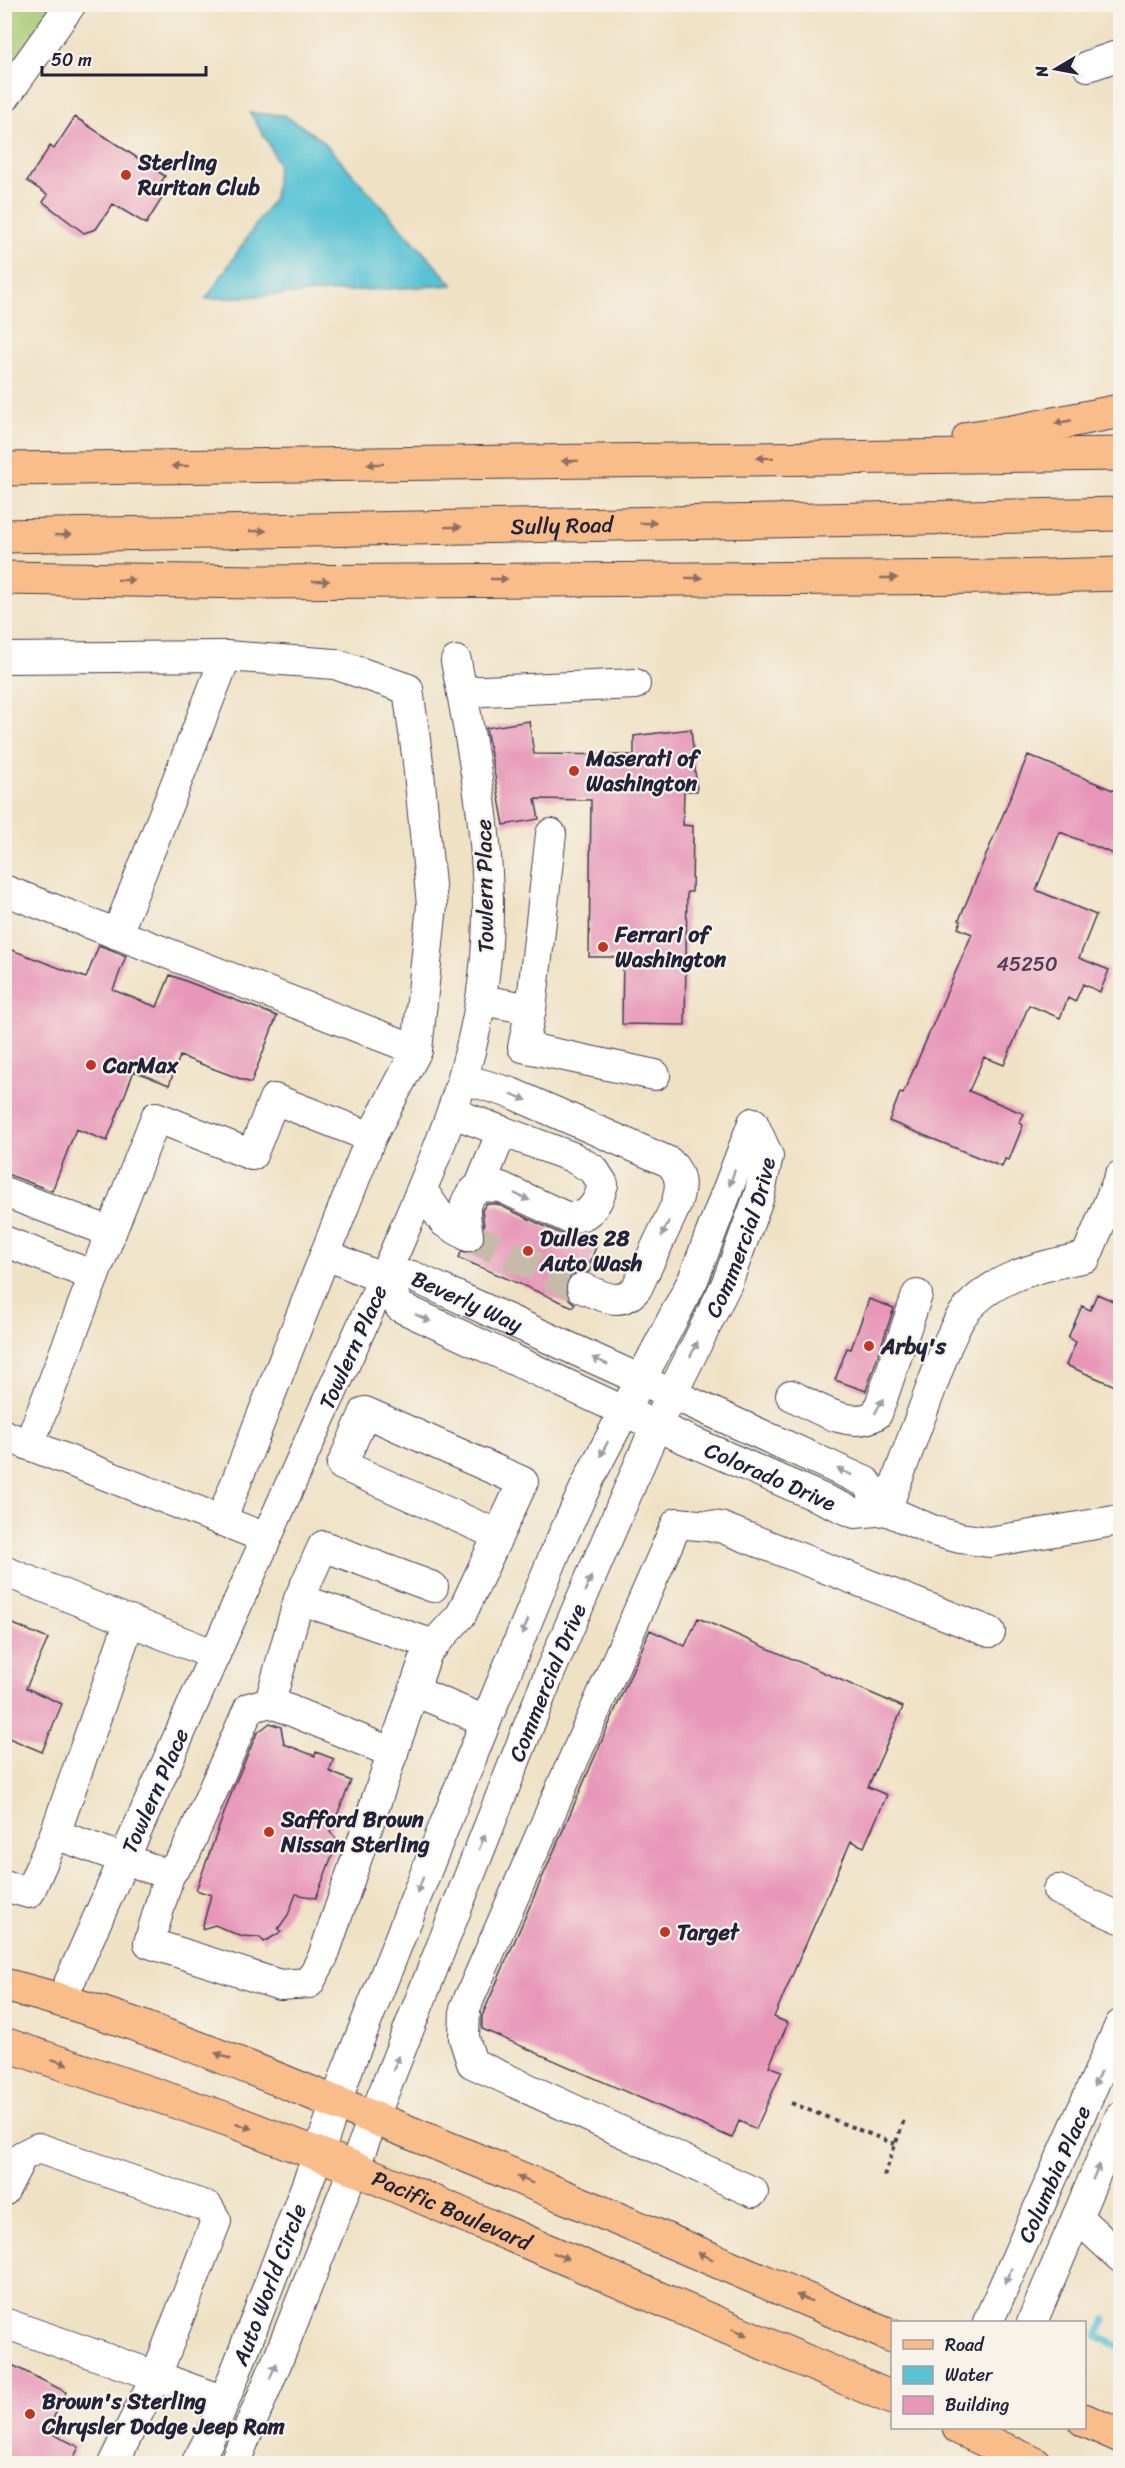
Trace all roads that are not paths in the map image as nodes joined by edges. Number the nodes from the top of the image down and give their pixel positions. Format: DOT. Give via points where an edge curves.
graph roads {
  1 [pos="71,4"];
  2 [pos="1120,55"];
  3 [pos="1088,66"];
  4 [pos="4,98"];
  5 [pos="1120,411"];
  6 [pos="1120,454"];
  7 [pos="824,458"];
  8 [pos="4,469"];
  9 [pos="1120,514"];
  10 [pos="4,536"];
  11 [pos="1120,574"];
  12 [pos="4,578"];
  13 [pos="1006,578"];
  14 [pos="1120,585"];
  15 [pos="226,656"];
  16 [pos="4,658"];
  17 [pos="456,661"];
  18 [pos="635,684"];
  19 [pos="462,692"];
  20 [pos="551,834"];
  21 [pos="4,890"];
  22 [pos="117,934"];
  23 [pos="481,1000"];
  24 [pos="531,1009"];
  25 [pos="417,1050"];
  26 [pos="655,1075"];
  27 [pos="464,1078"];
  28 [pos="453,1113"];
  29 [pos="502,1131"];
  30 [pos="371,1137"];
  31 [pos="1120,1176"];
  32 [pos="480,1186"];
  33 [pos="422,1190"];
  34 [pos="4,1192"];
  35 [pos="111,1232"];
  36 [pos="4,1241"];
  37 [pos="325,1254"];
  38 [pos="94,1276"];
  39 [pos="383,1279"];
  40 [pos="582,1288"];
  41 [pos="917,1295"];
  42 [pos="642,1380"];
  43 [pos="672,1394"];
  44 [pos="791,1395"];
  45 [pos="624,1411"];
  46 [pos="656,1426"];
  47 [pos="17,1440"];
  48 [pos="886,1510"];
  49 [pos="1120,1520"];
  50 [pos="221,1521"];
  51 [pos="498,1535"];
  52 [pos="266,1538"];
  53 [pos="4,1571"];
  54 [pos="433,1587"];
  55 [pos="299,1599"];
  56 [pos="130,1620"];
  57 [pos="990,1632"];
  58 [pos="434,1645"];
  59 [pos="215,1655"];
  60 [pos="414,1691"];
  61 [pos="270,1702"];
  62 [pos="486,1720"];
  63 [pos="393,1753"];
  64 [pos="55,1834"];
  65 [pos="125,1859"];
  66 [pos="169,1875"];
  67 [pos="465,1884"];
  68 [pos="4,1886"];
  69 [pos="1058,1890"];
  70 [pos="511,1903"];
  71 [pos="1120,1918"];
  72 [pos="4,1985"];
  73 [pos="62,1999"];
  74 [pos="1120,2025"];
  75 [pos="4,2044"];
  76 [pos="336,2103"];
  77 [pos="1120,2117"];
  78 [pos="375,2118"];
  79 [pos="318,2155"];
  80 [pos="354,2168"];
  81 [pos="4,2191"];
  82 [pos="753,2192"];
  83 [pos="1077,2217"];
  84 [pos="1120,2257"];
  85 [pos="988,2321"];
  86 [pos="1032,2321"];
  87 [pos="4,2323"];
  88 [pos="891,2336"];
  89 [pos="156,2376"];
  90 [pos="891,2398"];
  91 [pos="224,2401"];
  92 [pos="1086,2421"];
  93 [pos="979,2432"];
  94 [pos="1120,2436"];
  95 [pos="113,2463"];
  96 [pos="196,2463"];
  97 [pos="234,2463"];
  98 [pos="1035,2463"];
  1 -- 4 [label="street"];
  2 -- 3 [label="street"];
  5 -- 7 [label="main road, one-way" via="1012,432"];
  6 -- 7 [label="main road"];
  7 -- 8 [label="main road, one-way"];
  10 -- 9 [label="main road, Sully Road, one-way"];
  11 -- 13 [label="main road"];
  12 -- 13 [label="main road, one-way" via="255,582"];
  13 -- 14 [label="main road"];
  15 -- 16 [label="street"];
  15 -- 22 [label="street"];
  15 -- 25 [label="street" via="335,664 408,690 432,905"];
  17 -- 19 [label="street, Towlern Place"];
  18 -- 19 [label="street"];
  19 -- 23 [label="street, Towlern Place" via="486,846 489,903"];
  20 -- 24 [label="street"];
  21 -- 22 [label="street"];
  22 -- 25 [label="street"];
  23 -- 24 [label="street"];
  23 -- 27 [label="street, Towlern Place"];
  24 -- 26 [label="street" via="523,1047"];
  25 -- 30 [label="street"];
  27 -- 28 [label="street, Towlern Place"];
  27 -- 40 [label="street, one-way" via="511,1093 669,1162 676,1169 680,1180 676,1205 631,1296 603,1297"];
  28 -- 29 [label="street"];
  28 -- 33 [label="street, Towlern Place"];
  29 -- 32 [label="street"];
  32 -- 29 [label="street, one-way" via="501,1187 566,1217 578,1218 590,1212 600,1198 603,1184 594,1170 572,1157"];
  30 -- 35 [label="street" via="274,1099 252,1155 156,1117"];
  30 -- 37 [label="street"];
  31 -- 48 [label="street" via="1086,1257 1047,1266 995,1286 959,1320"];
  32 -- 33 [label="street" via="468,1195 464,1210 468,1236 444,1222"];
  33 -- 39 [label="street, Towlern Place"];
  34 -- 35 [label="street"];
  35 -- 38 [label="street"];
  36 -- 38 [label="street"];
  37 -- 39 [label="street"];
  37 -- 50 [label="street"];
  38 -- 47 [label="street"];
  42 -- 39 [label="street, Beverly Way, one-way" via="412,1276"];
  39 -- 45 [label="street, Beverly Way, one-way" via="400,1307"];
  39 -- 52 [label="street, Towlern Place"];
  44 -- 41 [label="street, one-way" via="852,1420 870,1419 877,1414"];
  42 -- 43 [label="street, Beverly Way"];
  43 -- 42 [label="street, Commercial Drive, one-way" via="726,1283 759,1196 768,1156 753,1124 693,1280"];
  42 -- 45 [label="street, Commercial Drive"];
  43 -- 46 [label="street, Commercial Drive"];
  48 -- 43 [label="street, Colorado Drive, one-way" via="866,1482"];
  45 -- 46 [label="street, Beverly Way"];
  45 -- 62 [label="street, Commercial Drive, one-way" via="556,1551"];
  46 -- 48 [label="street, Colorado Drive" via="855,1513"];
  67 -- 46 [label="street, Commercial Drive, one-way" via="550,1672"];
  47 -- 50 [label="street"];
  48 -- 49 [label="street, Colorado Drive" via="934,1531 989,1542"];
  50 -- 52 [label="street"];
  51 -- 51 [label="street" via="342,1465 364,1412 523,1482"];
  51 -- 58 [label="street" via="461,1615"];
  52 -- 59 [label="street, Towlern Place"];
  53 -- 56 [label="street"];
  54 -- 55 [label="street" via="323,1546"];
  55 -- 58 [label="street"];
  55 -- 61 [label="street"];
  56 -- 59 [label="street"];
  56 -- 64 [label="street"];
  57 -- 70 [label="street" via="720,1527 677,1523"];
  58 -- 60 [label="street" via="427,1652"];
  59 -- 65 [label="street, Towlern Place"];
  60 -- 62 [label="street"];
  60 -- 63 [label="street"];
  61 -- 63 [label="street"];
  61 -- 66 [label="street" via="249,1707 185,1854"];
  62 -- 76 [label="street, Commercial Drive, one-way"];
  63 -- 66 [label="street" via="323,1957 309,1983 280,1985 149,1942"];
  64 -- 65 [label="street"];
  64 -- 68 [label="street" via="29,1893"];
  65 -- 66 [label="street"];
  65 -- 73 [label="street, Towlern Place"];
  67 -- 70 [label="street"];
  78 -- 67 [label="street, Commercial Drive, one-way"];
  69 -- 71 [label="street"];
  70 -- 82 [label="street" via="465,2008 464,2038 472,2063"];
  72 -- 73 [label="main road"];
  76 -- 73 [label="main road, one-way" via="173,2037"];
  74 -- 85 [label="street, Columbia Place, one-way"];
  75 -- 79 [label="main road, Pacific Boulevard, one-way" via="206,2112"];
  76 -- 78 [label="main road"];
  76 -- 79 [label="street, Auto World Circle"];
  83 -- 77 [label="street, Columbia Place, one-way"];
  78 -- 80 [label="street, Commercial Drive"];
  88 -- 78 [label="main road, one-way"];
  79 -- 80 [label="main road, Pacific Boulevard"];
  79 -- 91 [label="street, Auto World Circle"];
  80 -- 90 [label="main road, Pacific Boulevard, one-way"];
  97 -- 80 [label="street, Auto World Circle, one-way"];
  81 -- 89 [label="street" via="22,2156 38,2148 208,2206 216,2221"];
  83 -- 84 [label="street"];
  83 -- 86 [label="street, Columbia Place"];
  87 -- 89 [label="street"];
  89 -- 91 [label="street"];
  89 -- 95 [label="street"];
  91 -- 96 [label="street, Auto World Circle"];
  92 -- 94 [label="main road"];
  93 -- 98 [label="main road"];
}
